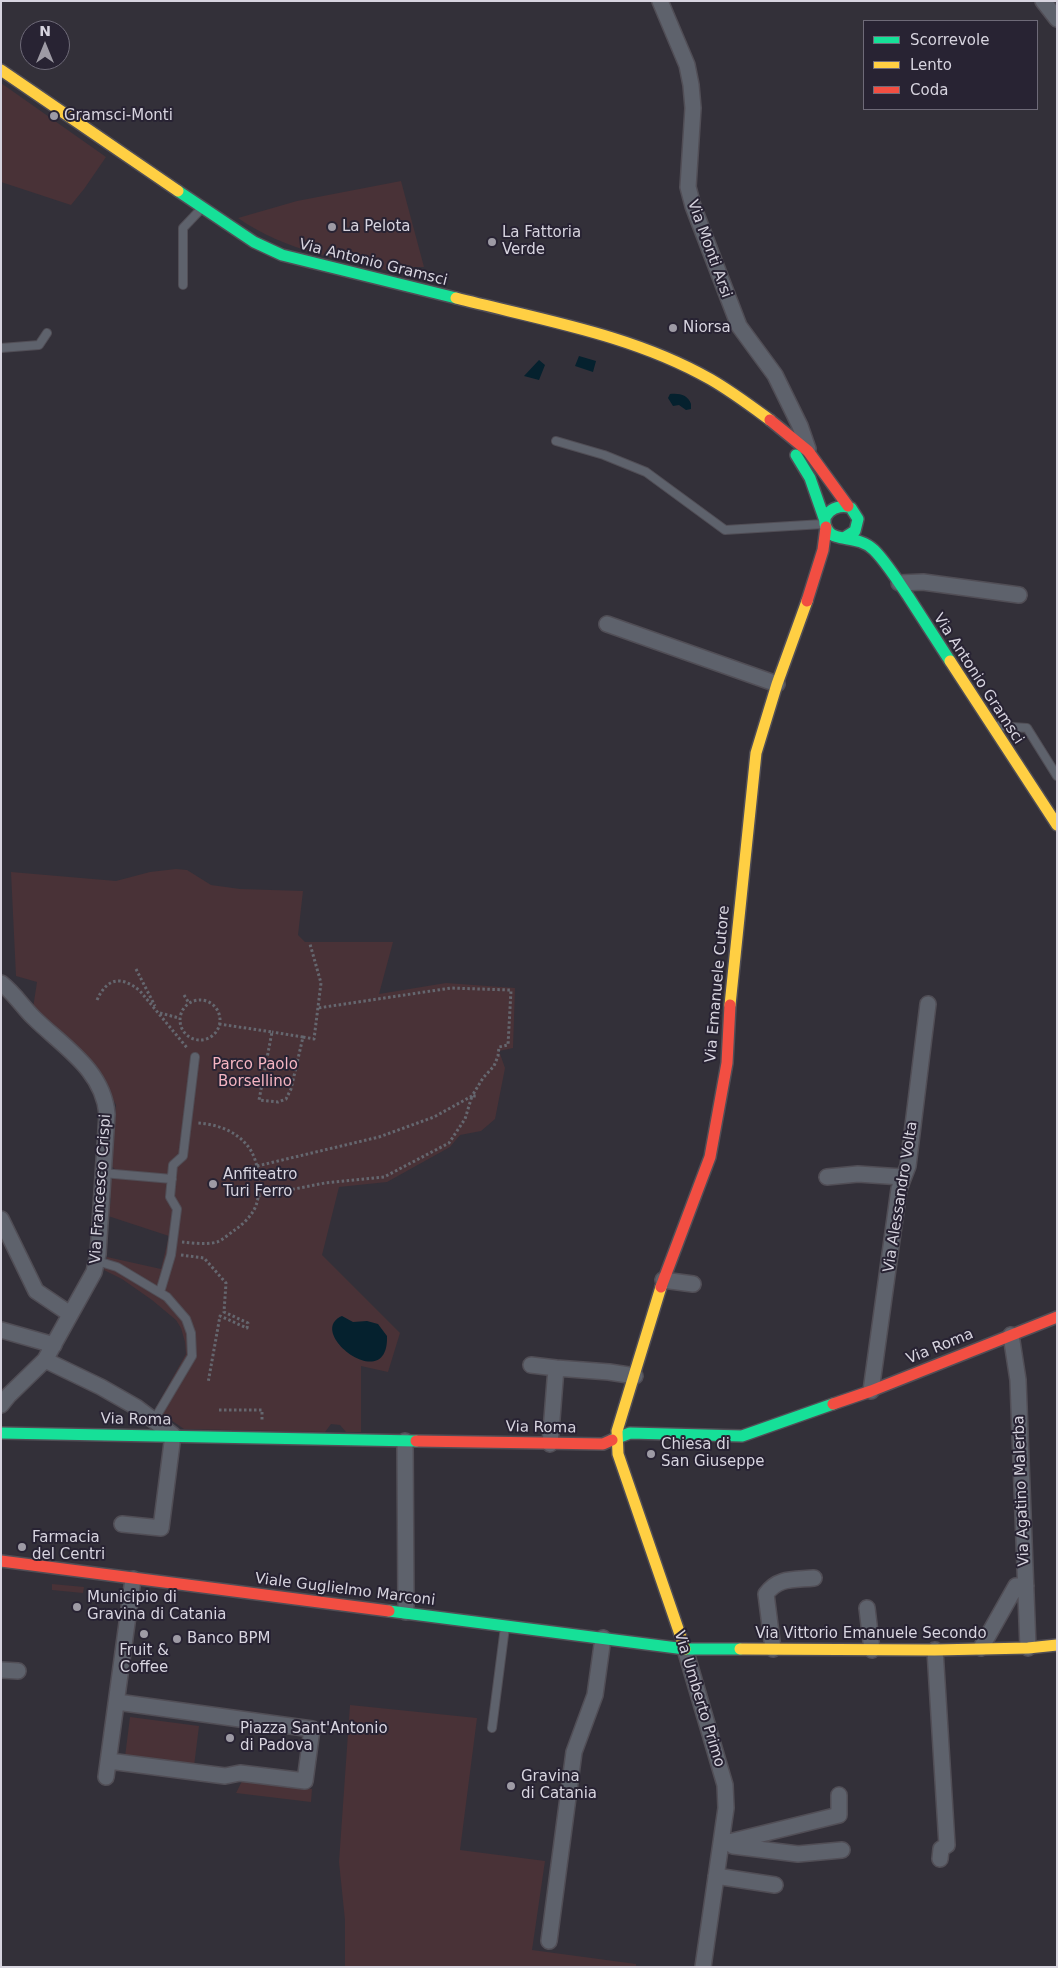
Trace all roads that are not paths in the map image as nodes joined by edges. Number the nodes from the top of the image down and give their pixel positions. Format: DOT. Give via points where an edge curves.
graph roads {
  1 [pos="660,1"];
  2 [pos="1043,1"];
  3 [pos="1057,19"];
  4 [pos="1,70"];
  5 [pos="202,207"];
  6 [pos="183,286"];
  7 [pos="47,333"];
  8 [pos="1,348"];
  9 [pos="768,419"];
  10 [pos="556,441"];
  11 [pos="808,451"];
  12 [pos="848,506"];
  13 [pos="857,516"];
  14 [pos="825,524"];
  15 [pos="844,538"];
  16 [pos="874,550"];
  17 [pos="899,583"];
  18 [pos="1019,595"];
  19 [pos="608,624"];
  20 [pos="777,684"];
  21 [pos="991,726"];
  22 [pos="1057,776"];
  23 [pos="1057,825"];
  24 [pos="1,983"];
  25 [pos="928,1004"];
  26 [pos="195,1058"];
  27 [pos="104,1173"];
  28 [pos="827,1177"];
  29 [pos="902,1177"];
  30 [pos="172,1179"];
  31 [pos="1,1219"];
  32 [pos="96,1261"];
  33 [pos="663,1280"];
  34 [pos="693,1284"];
  35 [pos="160,1292"];
  36 [pos="70,1314"];
  37 [pos="1057,1317"];
  38 [pos="1,1330"];
  39 [pos="1011,1335"];
  40 [pos="54,1345"];
  41 [pos="45,1360"];
  42 [pos="532,1365"];
  43 [pos="556,1368"];
  44 [pos="635,1376"];
  45 [pos="872,1391"];
  46 [pos="1,1405"];
  47 [pos="154,1420"];
  48 [pos="1,1433"];
  49 [pos="148,1435"];
  50 [pos="173,1435"];
  51 [pos="617,1438"];
  52 [pos="405,1440"];
  53 [pos="550,1444"];
  54 [pos="122,1524"];
  55 [pos="1,1561"];
  56 [pos="814,1578"];
  57 [pos="133,1579"];
  58 [pos="1026,1586"];
  59 [pos="867,1608"];
  60 [pos="406,1612"];
  61 [pos="506,1625"];
  62 [pos="603,1638"];
  63 [pos="1057,1645"];
  64 [pos="981,1648"];
  65 [pos="1028,1648"];
  66 [pos="685,1649"];
  67 [pos="773,1649"];
  68 [pos="872,1650"];
  69 [pos="935,1650"];
  70 [pos="1,1670"];
  71 [pos="18,1672"];
  72 [pos="117,1702"];
  73 [pos="492,1728"];
  74 [pos="108,1760"];
  75 [pos="106,1777"];
  76 [pos="839,1795"];
  77 [pos="721,1844"];
  78 [pos="842,1850"];
  79 [pos="940,1859"];
  80 [pos="716,1876"];
  81 [pos="775,1885"];
  82 [pos="549,1941"];
  83 [pos="703,1967"];
  1 -- 11 [label="street, Via Monti Arsi" via="687,65 691,85 693,108 688,187 693,206 738,326 775,374"];
  2 -- 3 [label="street"];
  4 -- 5 [label="main road, Via Antonio Gramsci"];
  5 -- 6 [label="lane" via="183,228"];
  5 -- 9 [label="main road, Via Antonio Gramsci" via="254,242 282,256 634,345 710,379"];
  7 -- 8 [label="lane" via="39,345"];
  9 -- 11 [label="main road, Via Antonio Gramsci"];
  9 -- 14 [label="main road" via="809,474"];
  10 -- 14 [label="lane" via="646,472 725,530"];
  11 -- 12 [label="main road, Via Antonio Gramsci"];
  12 -- 13 [label="main road"];
  12 -- 14 [label="main road" via="833,507 826,514"];
  13 -- 15 [label="main road" via="855,531"];
  13 -- 16 [label="main road"];
  14 -- 15 [label="main road" via="832,535"];
  14 -- 20 [label="main road, Via Emanuele Cutore" via="816,576"];
  15 -- 16 [label="main road" via="859,540"];
  16 -- 17 [label="main road, Via Antonio Gramsci"];
  17 -- 18 [label="street" via="923,582"];
  17 -- 21 [label="main road, Via Antonio Gramsci"];
  19 -- 20 [label="street"];
  20 -- 33 [label="main road, Via Emanuele Cutore" via="756,753 729,1014 727,1063 716,1129 710,1157"];
  21 -- 22 [label="lane" via="1027,728"];
  21 -- 23 [label="main road, Via Antonio Gramsci"];
  24 -- 27 [label="street, Via Francesco Crispi" via="90,1071 108,1114"];
  25 -- 29 [label="street, Via Alessandro Volta" via="908,1166"];
  26 -- 30 [label="lane" via="183,1156 173,1165"];
  27 -- 30 [label="lane"];
  27 -- 32 [label="street, Via Francesco Crispi"];
  28 -- 29 [label="street" via="858,1174"];
  29 -- 45 [label="street, Via Alessandro Volta"];
  30 -- 35 [label="lane" via="170,1197 176,1209 171,1254"];
  31 -- 36 [label="street" via="36,1291"];
  32 -- 35 [label="lane" via="117,1267"];
  32 -- 36 [label="street, Via Francesco Crispi" via="94,1272"];
  33 -- 34 [label="street"];
  33 -- 44 [label="main road, Via Emanuele Cutore"];
  35 -- 47 [label="lane" via="186,1319 192,1333 192,1356"];
  36 -- 40 [label="street, Via Francesco Crispi"];
  37 -- 39 [label="main road, Via Roma"];
  38 -- 40 [label="street"];
  39 -- 45 [label="main road, Via Roma"];
  39 -- 58 [label="street, Via Agatino Malerba" via="1018,1380"];
  40 -- 41 [label="street, Via Francesco Crispi"];
  41 -- 46 [label="street, Via Francesco Crispi"];
  41 -- 47 [label="street" via="100,1387"];
  42 -- 43 [label="street"];
  43 -- 44 [label="street"];
  43 -- 53 [label="street"];
  44 -- 51 [label="main road, Via Emanuele Cutore"];
  45 -- 51 [label="main road, Via Roma" via="742,1436 630,1433"];
  47 -- 49 [label="street"];
  47 -- 50 [label="street"];
  48 -- 49 [label="main road, Via Roma"];
  49 -- 50 [label="main road, Via Roma"];
  50 -- 52 [label="main road, Via Roma"];
  50 -- 54 [label="street" via="161,1528"];
  51 -- 53 [label="main road, Via Roma" via="603,1444"];
  51 -- 66 [label="main road, Via Umberto Primo" via="618,1454"];
  52 -- 53 [label="main road, Via Roma"];
  52 -- 60 [label="street"];
  55 -- 57 [label="main road, Viale Guglielmo Marconi"];
  56 -- 67 [label="street" via="780,1581 766,1594"];
  57 -- 60 [label="main road, Viale Guglielmo Marconi"];
  57 -- 72 [label="street"];
  58 -- 64 [label="street" via="1016,1586"];
  58 -- 65 [label="street, Via Agatino Malerba"];
  59 -- 68 [label="street"];
  60 -- 61 [label="main road, Viale Guglielmo Marconi"];
  61 -- 62 [label="main road, Viale Guglielmo Marconi"];
  61 -- 73 [label="lane"];
  62 -- 66 [label="main road, Viale Guglielmo Marconi"];
  62 -- 82 [label="street" via="595,1695 574,1752"];
  63 -- 65 [label="main road, Via Vittorio Emanuele Secondo"];
  64 -- 65 [label="main road, Via Vittorio Emanuele Secondo"];
  64 -- 69 [label="main road, Via Vittorio Emanuele Secondo"];
  66 -- 67 [label="main road, Via Vittorio Emanuele Secondo"];
  66 -- 77 [label="street, Via Umberto Primo" via="725,1786 726,1808"];
  67 -- 68 [label="main road, Via Vittorio Emanuele Secondo"];
  68 -- 69 [label="main road, Via Vittorio Emanuele Secondo"];
  69 -- 79 [label="street" via="947,1845 941,1849"];
  70 -- 71 [label="street"];
  72 -- 74 [label="street"];
  72 -- 74 [label="street" via="312,1729 305,1782 240,1773 225,1776"];
  74 -- 75 [label="street"];
  76 -- 77 [label="street" via="838,1815"];
  77 -- 78 [label="street" via="798,1854"];
  77 -- 80 [label="street, Via Umberto Primo"];
  80 -- 81 [label="street"];
  80 -- 83 [label="street, Via Umberto Primo"];
}
